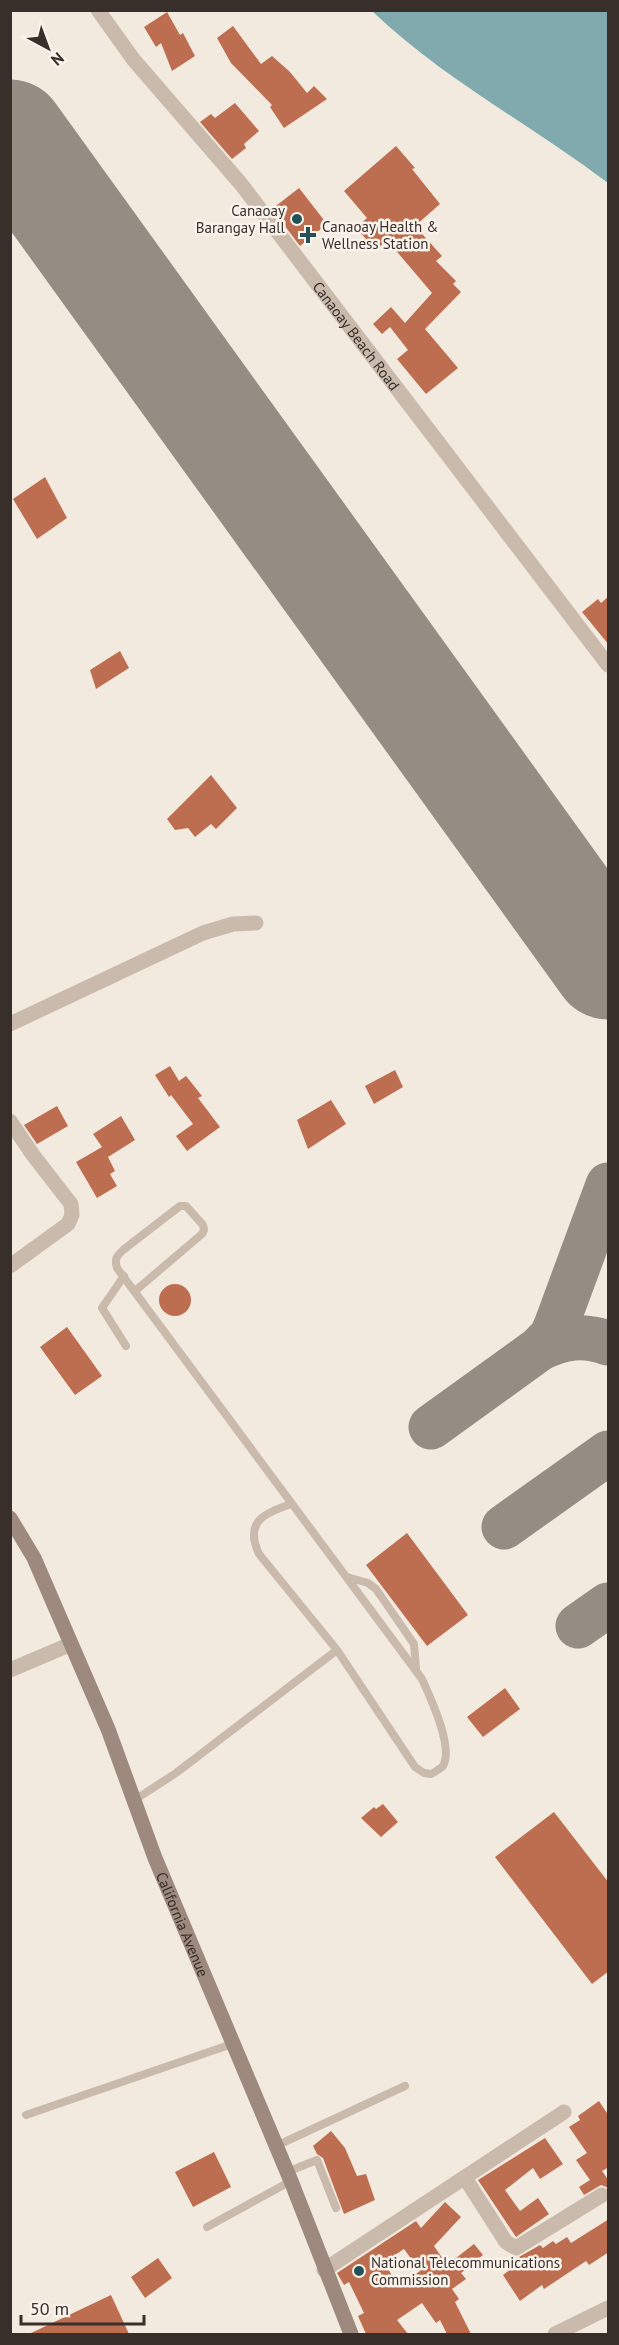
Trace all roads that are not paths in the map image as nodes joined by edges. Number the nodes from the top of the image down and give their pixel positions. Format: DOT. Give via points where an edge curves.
graph roads {
  1 [pos="98,10"];
  2 [pos="609,664"];
  3 [pos="256,923"];
  4 [pos="10,1024"];
  5 [pos="10,1121"];
  6 [pos="10,1266"];
  7 [pos="124,1276"];
  8 [pos="135,1291"];
  9 [pos="126,1346"];
  10 [pos="291,1504"];
  11 [pos="10,1518"];
  12 [pos="347,1577"];
  13 [pos="71,1644"];
  14 [pos="337,1650"];
  15 [pos="10,1670"];
  16 [pos="416,1670"];
  17 [pos="133,1801"];
  18 [pos="232,2044"];
  19 [pos="405,2086"];
  20 [pos="564,2112"];
  21 [pos="26,2115"];
  22 [pos="276,2146"];
  23 [pos="289,2177"];
  24 [pos="465,2178"];
  25 [pos="602,2194"];
  26 [pos="336,2208"];
  27 [pos="207,2227"];
  28 [pos="324,2270"];
  29 [pos="609,2308"];
  30 [pos="351,2334"];
  31 [pos="555,2334"];
  1 -- 2 [label="street, Canaoay Beach Road" via="133,59 242,184"];
  3 -- 4 [label="street" via="233,924 203,933"];
  5 -- 6 [label="street" via="70,1204 72,1215 68,1224"];
  7 -- 8 [label="lane"];
  7 -- 8 [label="lane" via="115,1262 117,1257 180,1206 186,1206 202,1225 202,1234"];
  7 -- 9 [label="lane" via="102,1308"];
  8 -- 10 [label="lane"];
  10 -- 12 [label="lane"];
  10 -- 14 [label="lane" via="257,1522 254,1544"];
  11 -- 13 [label="street, California Avenue" via="34,1558"];
  12 -- 16 [label="lane"];
  12 -- 16 [label="lane" via="376,1589 414,1644"];
  13 -- 15 [label="street"];
  13 -- 17 [label="street, California Avenue" via="108,1729"];
  14 -- 16 [label="lane" via="416,1767 431,1774 442,1767 445,1746 437,1715"];
  14 -- 17 [label="lane" via="176,1773"];
  17 -- 18 [label="street, California Avenue"];
  18 -- 21 [label="lane"];
  18 -- 22 [label="street, California Avenue"];
  19 -- 22 [label="lane"];
  20 -- 24 [label="street"];
  22 -- 23 [label="street, California Avenue"];
  23 -- 26 [label="lane" via="317,2160"];
  23 -- 27 [label="lane"];
  23 -- 28 [label="street, California Avenue"];
  24 -- 25 [label="street" via="506,2242 516,2248"];
  24 -- 28 [label="street"];
  28 -- 30 [label="street, California Avenue"];
  29 -- 31 [label="street"];
}
